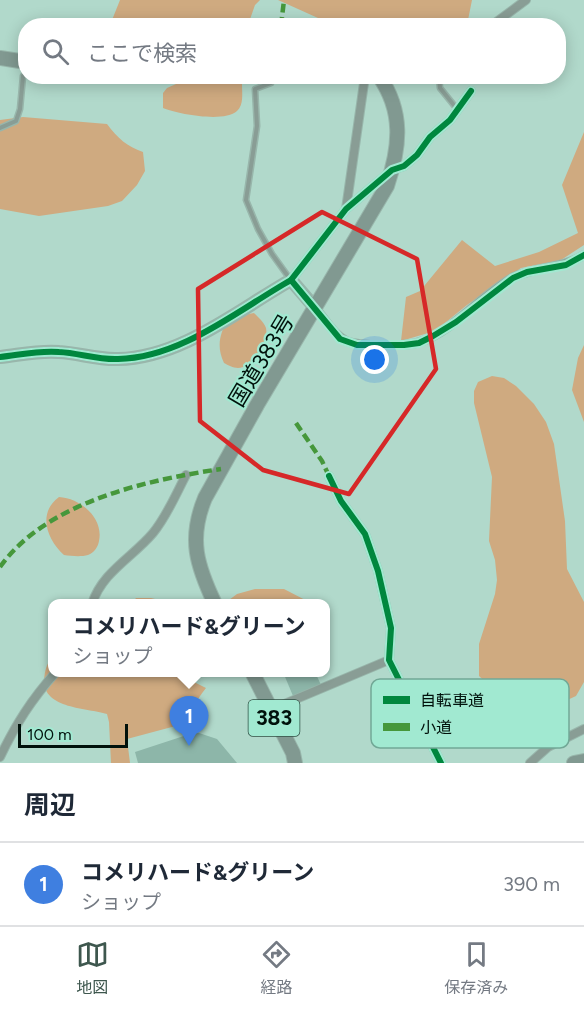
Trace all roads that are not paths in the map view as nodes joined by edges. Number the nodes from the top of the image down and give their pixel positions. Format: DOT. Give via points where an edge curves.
graph roads {
  1 [pos="526,0"];
  2 [pos="502,18"];
  3 [pos="0,58"];
  4 [pos="18,61"];
  5 [pos="22,84"];
  6 [pos="268,84"];
  7 [pos="364,84"];
  8 [pos="383,84"];
  9 [pos="440,84"];
  10 [pos="471,91"];
  11 [pos="458,109"];
  12 [pos="0,128"];
  13 [pos="392,171"];
  14 [pos="346,209"];
  15 [pos="584,255"];
  16 [pos="291,280"];
  17 [pos="316,309"];
  18 [pos="2,356"];
  19 [pos="186,475"];
  20 [pos="329,476"];
  21 [pos="93,599"];
  22 [pos="213,599"];
  23 [pos="389,660"];
  24 [pos="52,677"];
  25 [pos="254,677"];
  26 [pos="399,679"];
  27 [pos="270,710"];
  28 [pos="584,729"];
  29 [pos="569,736"];
  30 [pos="433,748"];
  31 [pos="547,748"];
  32 [pos="0,757"];
  33 [pos="584,761"];
  34 [pos="295,763"];
  35 [pos="441,763"];
  36 [pos="530,763"];
  37 [pos="574,763"];
  1 -- 2 [label="street"];
  3 -- 4 [label="highway"];
  5 -- 12 [label="lane" via="16,121"];
  6 -- 16 [label="lane" via="255,89 257,126 246,200 272,254"];
  7 -- 14 [label="street"];
  8 -- 13 [label="highway, 国道383号" via="397,120"];
  9 -- 11 [label="lane"];
  10 -- 11 [label="street"];
  11 -- 13 [label="street" via="417,155"];
  13 -- 14 [label="street"];
  13 -- 17 [label="highway, 国道383号"];
  14 -- 16 [label="street"];
  15 -- 17 [label="street" via="566,265 513,278 456,322 419,343 350,344 340,339"];
  16 -- 17 [label="street"];
  16 -- 18 [label="street" via="163,352 117,360 60,352"];
  17 -- 22 [label="highway, 国道383号" via="257,405 203,505 197,527 198,563"];
  19 -- 21 [label="street" via="153,532 116,567"];
  20 -- 23 [label="street" via="340,501 365,534 378,571 391,628"];
  23 -- 26 [label="street"];
  23 -- 27 [label="street"];
  24 -- 32 [label="street" via="14,727"];
  25 -- 27 [label="highway, 383"];
  27 -- 34 [label="highway, 383"];
  28 -- 29 [label="street"];
  30 -- 35 [label="street"];
  31 -- 36 [label="street"];
  33 -- 37 [label="highway"];
}
